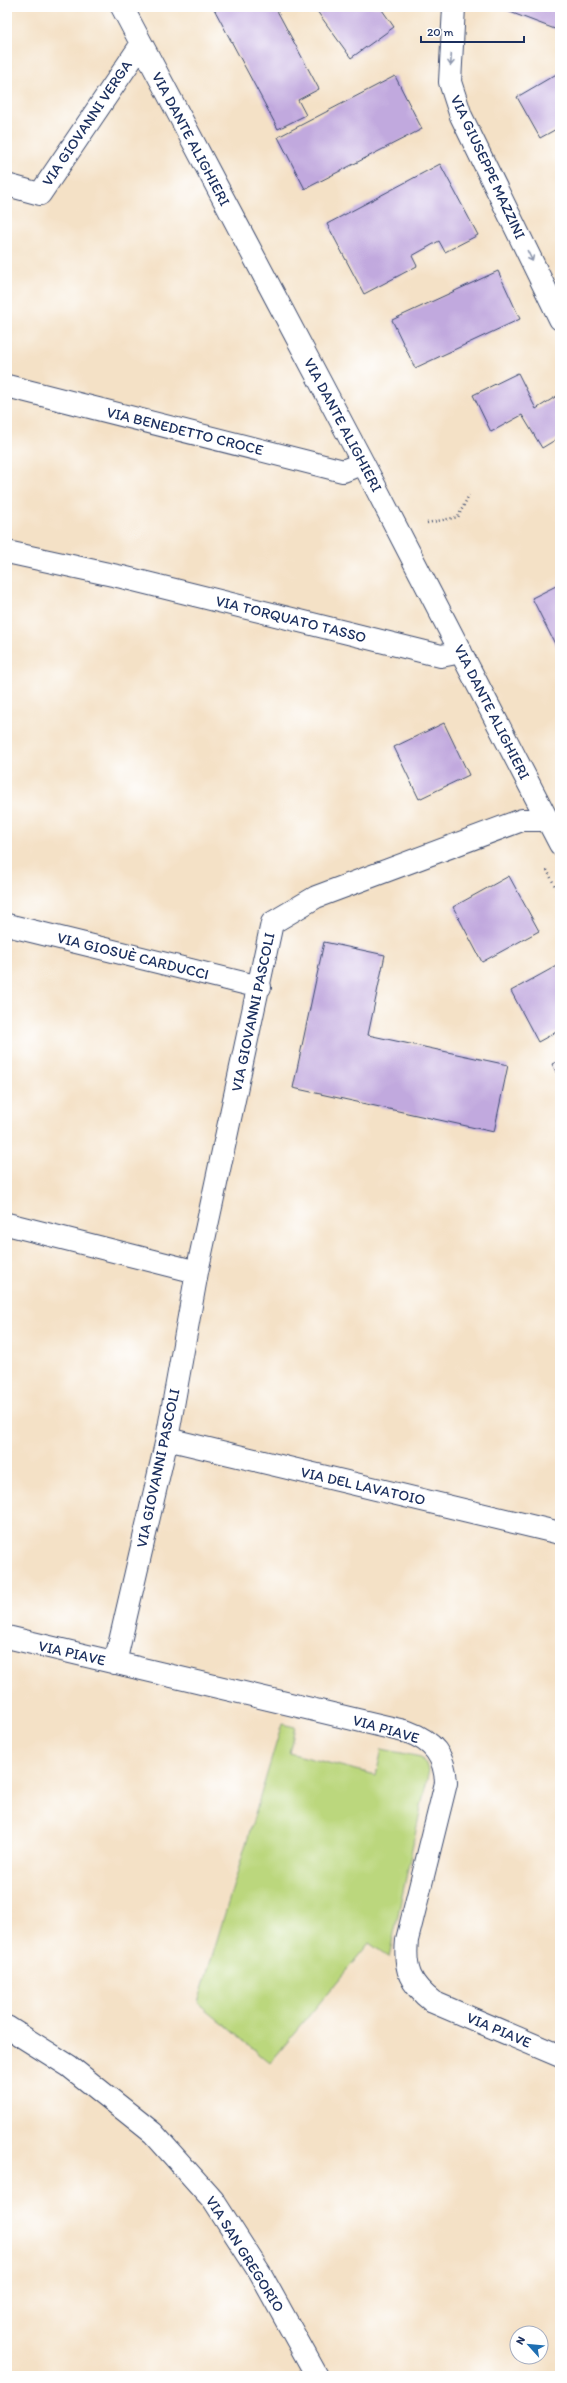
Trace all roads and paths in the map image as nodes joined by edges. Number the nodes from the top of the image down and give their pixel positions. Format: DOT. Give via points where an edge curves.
graph roads {
  1 [pos="122,7"];
  2 [pos="454,7"];
  3 [pos="141,45"];
  4 [pos="7,185"];
  5 [pos="560,319"];
  6 [pos="7,386"];
  7 [pos="363,463"];
  8 [pos="469,496"];
  9 [pos="421,524"];
  10 [pos="7,552"];
  11 [pos="461,652"];
  12 [pos="547,820"];
  13 [pos="560,844"];
  14 [pos="7,925"];
  15 [pos="260,988"];
  16 [pos="7,1224"];
  17 [pos="197,1272"];
  18 [pos="167,1439"];
  19 [pos="560,1533"];
  20 [pos="7,1637"];
  21 [pos="115,1663"];
  22 [pos="7,2027"];
  23 [pos="560,2056"];
  24 [pos="318,2376"];
  1 -- 3 [label="street, VIA DANTE ALIGHIERI"];
  2 -- 5 [label="street, VIA GIUSEPPE MAZZINI, one-way" via="450,82 454,96 461,116"];
  3 -- 4 [label="street, VIA GIOVANNI VERGA" via="40,194"];
  3 -- 7 [label="street, VIA DANTE ALIGHIERI"];
  6 -- 7 [label="street, VIA BENEDETTO CROCE" via="343,471"];
  7 -- 11 [label="street, VIA DANTE ALIGHIERI"];
  8 -- 9 [label="path" via="458,517"];
  10 -- 11 [label="street, VIA TORQUATO TASSO" via="122,577 441,656"];
  11 -- 12 [label="street, VIA DANTE ALIGHIERI"];
  12 -- 13 [label="street, VIA DANTE ALIGHIERI"];
  12 -- 15 [label="street, VIA GIOVANNI PASCOLI" via="522,820 316,897 272,923"];
  14 -- 15 [label="street, VIA GIOSUÈ CARDUCCI"];
  15 -- 17 [label="street, VIA GIOVANNI PASCOLI"];
  16 -- 17 [label="street"];
  17 -- 18 [label="street, VIA GIOVANNI PASCOLI"];
  18 -- 19 [label="street, VIA DEL LAVATOIO"];
  18 -- 21 [label="street, VIA GIOVANNI PASCOLI"];
  20 -- 21 [label="street, VIA PIAVE"];
  21 -- 23 [label="street, VIA PIAVE" via="408,1732 421,1736 432,1745 445,1769 446,1783 407,1940 405,1958 409,1976 419,1991 433,2002"];
  22 -- 24 [label="street, VIA SAN GREGORIO" via="69,2066 153,2133 213,2200 260,2273"];
}
